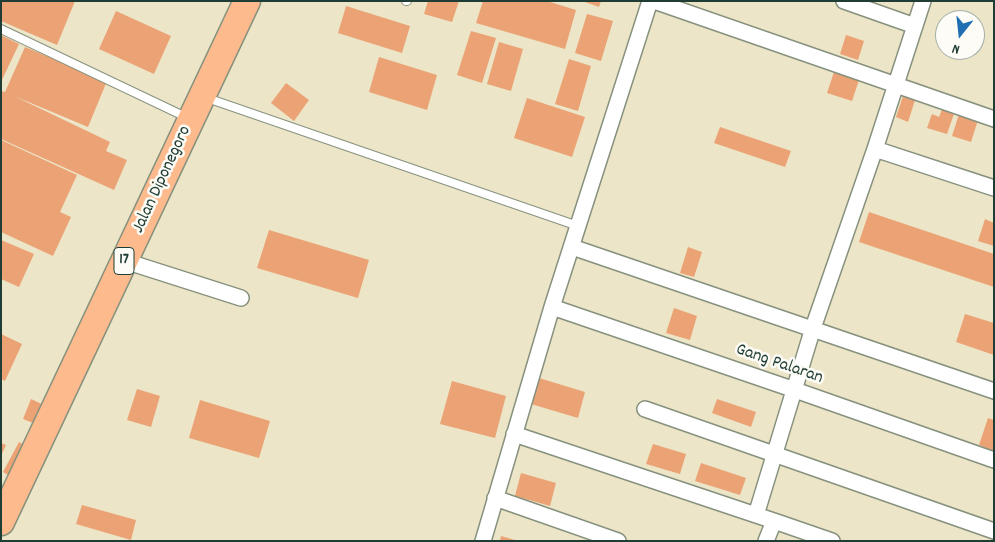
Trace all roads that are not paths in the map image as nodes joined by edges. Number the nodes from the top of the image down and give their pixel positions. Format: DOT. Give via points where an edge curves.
graph roads {
  1 [pos="650,1"];
  2 [pos="654,1"];
  3 [pos="844,1"];
  4 [pos="923,1"];
  5 [pos="243,5"];
  6 [pos="915,26"];
  7 [pos="1,30"];
  8 [pos="896,85"];
  9 [pos="202,96"];
  10 [pos="994,119"];
  11 [pos="192,120"];
  12 [pos="875,149"];
  13 [pos="994,188"];
  14 [pos="578,226"];
  15 [pos="572,247"];
  16 [pos="125,261"];
  17 [pos="241,298"];
  18 [pos="552,307"];
  19 [pos="814,328"];
  20 [pos="795,390"];
  21 [pos="994,391"];
  22 [pos="645,409"];
  23 [pos="514,434"];
  24 [pos="774,454"];
  25 [pos="994,460"];
  26 [pos="495,498"];
  27 [pos="756,515"];
  28 [pos="1,522"];
  29 [pos="774,522"];
  30 [pos="994,531"];
  31 [pos="483,541"];
  32 [pos="618,541"];
  33 [pos="766,541"];
  34 [pos="832,541"];
  1 -- 14 [label="street"];
  2 -- 8 [label="street"];
  3 -- 6 [label="street"];
  4 -- 6 [label="street"];
  5 -- 9 [label="highway, Jalan Diponegoro / 17"];
  6 -- 8 [label="street"];
  7 -- 11 [label="lane"];
  8 -- 10 [label="street"];
  8 -- 12 [label="street"];
  9 -- 11 [label="highway, Jalan Diponegoro / 17"];
  9 -- 14 [label="lane"];
  11 -- 16 [label="highway, Jalan Diponegoro / 17"];
  12 -- 13 [label="street"];
  12 -- 19 [label="street"];
  14 -- 15 [label="street"];
  15 -- 18 [label="street"];
  15 -- 19 [label="street"];
  16 -- 17 [label="street"];
  16 -- 28 [label="highway, Jalan Diponegoro / 17"];
  18 -- 20 [label="street, Gang Palaran"];
  18 -- 23 [label="street"];
  19 -- 20 [label="street"];
  19 -- 21 [label="street"];
  20 -- 24 [label="street"];
  20 -- 25 [label="street, Gang Palaran"];
  22 -- 24 [label="street"];
  23 -- 26 [label="street"];
  23 -- 27 [label="street"];
  24 -- 27 [label="street"];
  24 -- 30 [label="street"];
  26 -- 31 [label="street"];
  26 -- 32 [label="street"];
  27 -- 29 [label="street"];
  29 -- 33 [label="street"];
  29 -- 34 [label="street"];
}
